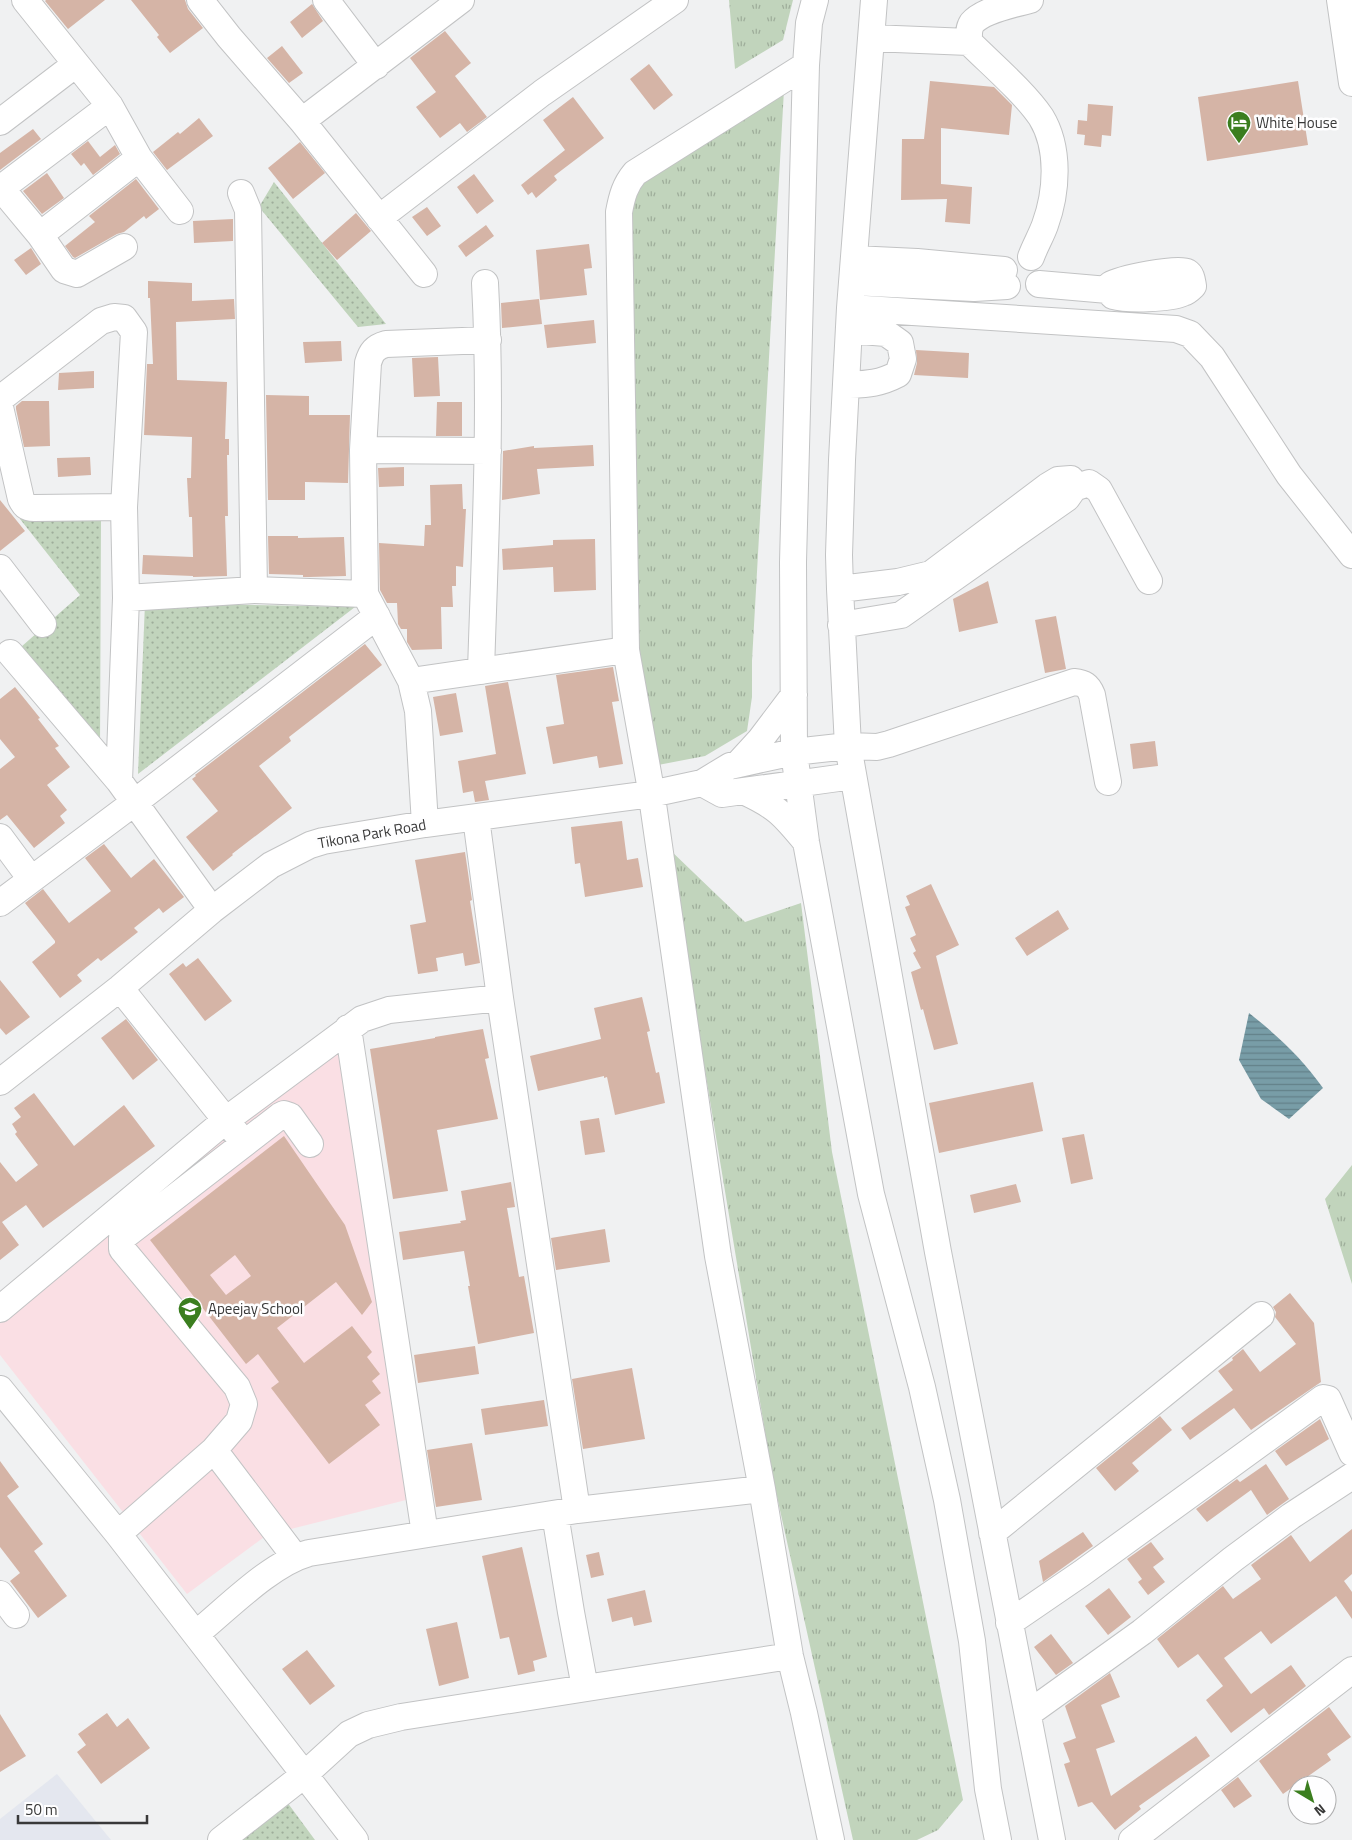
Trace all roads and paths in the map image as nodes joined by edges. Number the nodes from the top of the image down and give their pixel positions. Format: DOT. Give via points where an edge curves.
graph roads {
  1 [pos="25,0"];
  2 [pos="200,0"];
  3 [pos="326,0"];
  4 [pos="674,0"];
  5 [pos="815,0"];
  6 [pos="874,0"];
  7 [pos="1030,0"];
  8 [pos="1340,0"];
  9 [pos="447,4"];
  10 [pos="871,38"];
  11 [pos="968,42"];
  12 [pos="76,64"];
  13 [pos="806,65"];
  14 [pos="376,66"];
  15 [pos="1352,83"];
  16 [pos="110,106"];
  17 [pos="302,120"];
  18 [pos="0,122"];
  19 [pos="139,158"];
  20 [pos="0,188"];
  21 [pos="241,194"];
  22 [pos="180,211"];
  23 [pos="379,218"];
  24 [pos="40,235"];
  25 [pos="124,247"];
  26 [pos="1031,257"];
  27 [pos="853,271"];
  28 [pos="424,274"];
  29 [pos="1005,278"];
  30 [pos="485,283"];
  31 [pos="1039,284"];
  32 [pos="1108,290"];
  33 [pos="850,319"];
  34 [pos="488,340"];
  35 [pos="846,385"];
  36 [pos="0,399"];
  37 [pos="0,407"];
  38 [pos="363,450"];
  39 [pos="488,451"];
  40 [pos="124,507"];
  41 [pos="1352,555"];
  42 [pos="1149,582"];
  43 [pos="5,585"];
  44 [pos="840,589"];
  45 [pos="254,590"];
  46 [pos="919,590"];
  47 [pos="364,594"];
  48 [pos="126,598"];
  49 [pos="377,616"];
  50 [pos="43,624"];
  51 [pos="841,625"];
  52 [pos="626,650"];
  53 [pos="10,652"];
  54 [pos="480,671"];
  55 [pos="411,681"];
  56 [pos="794,695"];
  57 [pos="848,746"];
  58 [pos="794,752"];
  59 [pos="738,764"];
  60 [pos="852,776"];
  61 [pos="119,781"];
  62 [pos="702,782"];
  63 [pos="797,782"];
  64 [pos="1108,782"];
  65 [pos="743,791"];
  66 [pos="651,794"];
  67 [pos="135,802"];
  68 [pos="476,818"];
  69 [pos="425,824"];
  70 [pos="0,837"];
  71 [pos="806,842"];
  72 [pos="31,879"];
  73 [pos="0,903"];
  74 [pos="212,910"];
  75 [pos="120,988"];
  76 [pos="500,998"];
  77 [pos="348,1028"];
  78 [pos="0,1082"];
  79 [pos="226,1120"];
  80 [pos="244,1143"];
  81 [pos="310,1144"];
  82 [pos="0,1309"];
  83 [pos="1261,1315"];
  84 [pos="0,1389"];
  85 [pos="214,1450"];
  86 [pos="1352,1453"];
  87 [pos="1352,1476"];
  88 [pos="762,1489"];
  89 [pos="566,1512"];
  90 [pos="992,1533"];
  91 [pos="118,1534"];
  92 [pos="425,1534"];
  93 [pos="295,1557"];
  94 [pos="0,1594"];
  95 [pos="16,1615"];
  96 [pos="1010,1623"];
  97 [pos="196,1634"];
  98 [pos="790,1656"];
  99 [pos="1352,1670"];
  100 [pos="585,1688"];
  101 [pos="1028,1713"];
  102 [pos="304,1775"];
  103 [pos="988,1789"];
  104 [pos="221,1840"];
  105 [pos="355,1840"];
  106 [pos="831,1840"];
  107 [pos="981,1840"];
  108 [pos="998,1840"];
  109 [pos="1052,1840"];
  110 [pos="1132,1840"];
  1 -- 12 [label="street"];
  2 -- 17 [label="street"];
  3 -- 14 [label="street"];
  4 -- 23 [label="street" via="542,93"];
  5 -- 13 [label="street"];
  6 -- 10 [label="street"];
  7 -- 11 [label="street" via="982,15 969,29"];
  8 -- 15 [label="street"];
  9 -- 14 [label="street"];
  10 -- 11 [label="street"];
  10 -- 27 [label="street"];
  11 -- 26 [label="street" via="1030,102 1047,129 1053,149 1053,195"];
  12 -- 16 [label="street"];
  12 -- 18 [label="street"];
  13 -- 52 [label="street" via="635,173 622,197 619,212"];
  13 -- 56 [label="street" via="793,562"];
  14 -- 17 [label="street"];
  16 -- 19 [label="street"];
  16 -- 20 [label="street"];
  17 -- 23 [label="street"];
  19 -- 22 [label="street"];
  19 -- 24 [label="street"];
  20 -- 24 [label="street"];
  21 -- 45 [label="street" via="248,210"];
  23 -- 28 [label="street"];
  24 -- 25 [label="street" via="64,270 77,274"];
  26 -- 29 [label="street" via="1012,258"];
  26 -- 31 [label="street" via="1040,266 1042,278"];
  27 -- 29 [label="street" via="917,262"];
  27 -- 33 [label="street"];
  29 -- 31 [label="street" via="1017,293 1030,292"];
  30 -- 34 [label="street"];
  31 -- 32 [label="street"];
  33 -- 35 [label="street"];
  33 -- 35 [label="street" via="886,333 900,343 903,359 898,374 883,382"];
  33 -- 41 [label="street" via="1176,329 1190,334 1212,358 1289,475"];
  34 -- 38 [label="street" via="386,344 375,349 368,363"];
  34 -- 39 [label="street"];
  35 -- 44 [label="street"];
  36 -- 40 [label="street" via="100,321 114,316 124,318 134,332"];
  37 -- 40 [label="street" via="24,505 28,508"];
  38 -- 39 [label="street"];
  38 -- 47 [label="street"];
  39 -- 54 [label="street"];
  40 -- 48 [label="street"];
  42 -- 46 [label="street" via="1099,490 1089,483 1074,488 1070,479 1053,483 931,574"];
  43 -- 50 [label="street"];
  44 -- 46 [label="street"];
  44 -- 51 [label="street"];
  45 -- 47 [label="street"];
  45 -- 48 [label="street"];
  46 -- 51 [label="street" via="901,615"];
  47 -- 49 [label="street"];
  48 -- 61 [label="street"];
  49 -- 55 [label="street"];
  49 -- 67 [label="street"];
  51 -- 57 [label="street"];
  52 -- 54 [label="street"];
  52 -- 66 [label="street"];
  53 -- 61 [label="street"];
  54 -- 55 [label="street"];
  55 -- 69 [label="street" via="418,712"];
  56 -- 58 [label="street"];
  56 -- 59 [label="street, Tikona Park Road"];
  57 -- 58 [label="street, Tikona Park Road"];
  57 -- 60 [label="street"];
  57 -- 64 [label="street, Tikona Park Road" via="877,747 904,740 1074,682 1082,683 1089,687 1092,695"];
  58 -- 59 [label="street, Tikona Park Road"];
  58 -- 63 [label="street"];
  59 -- 62 [label="street, Tikona Park Road" via="724,768"];
  60 -- 63 [label="street"];
  60 -- 90 [label="street"];
  61 -- 67 [label="street"];
  62 -- 65 [label="street" via="722,794"];
  62 -- 66 [label="street, Tikona Park Road"];
  63 -- 65 [label="street"];
  63 -- 71 [label="street"];
  65 -- 71 [label="street" via="776,807"];
  66 -- 68 [label="street, Tikona Park Road"];
  66 -- 88 [label="street" via="718,1256"];
  67 -- 72 [label="street"];
  67 -- 74 [label="street"];
  68 -- 69 [label="street, Tikona Park Road"];
  68 -- 76 [label="street"];
  69 -- 74 [label="street, Tikona Park Road" via="310,845 271,865"];
  70 -- 72 [label="street"];
  71 -- 103 [label="street" via="871,1194 922,1386 948,1500 972,1641"];
  72 -- 73 [label="street"];
  74 -- 75 [label="street, Tikona Park Road"];
  75 -- 78 [label="street, Tikona Park Road"];
  75 -- 79 [label="street"];
  76 -- 77 [label="street" via="390,1010 362,1019"];
  76 -- 89 [label="street"];
  77 -- 79 [label="street"];
  77 -- 92 [label="street"];
  79 -- 80 [label="street"];
  79 -- 82 [label="street"];
  80 -- 81 [label="street" via="284,1114 290,1116"];
  80 -- 85 [label="street" via="126,1233 121,1241 128,1258 241,1395 244,1404 239,1421"];
  83 -- 90 [label="street"];
  84 -- 91 [label="street"];
  85 -- 91 [label="street"];
  85 -- 93 [label="street"];
  86 -- 96 [label="street" via="1328,1399 1323,1398"];
  87 -- 101 [label="street" via="1291,1516 1142,1632"];
  88 -- 89 [label="street"];
  88 -- 98 [label="street"];
  89 -- 92 [label="street"];
  89 -- 100 [label="street" via="571,1612"];
  90 -- 96 [label="street"];
  91 -- 97 [label="street"];
  92 -- 93 [label="street"];
  93 -- 97 [label="street" via="269,1573"];
  94 -- 95 [label="street"];
  96 -- 101 [label="street"];
  97 -- 102 [label="street"];
  98 -- 100 [label="street"];
  98 -- 106 [label="street"];
  99 -- 110 [label="street"];
  100 -- 102 [label="street" via="368,1725 349,1734"];
  101 -- 109 [label="street"];
  102 -- 104 [label="street"];
  102 -- 105 [label="street"];
  103 -- 107 [label="street"];
  103 -- 108 [label="street"];
}
